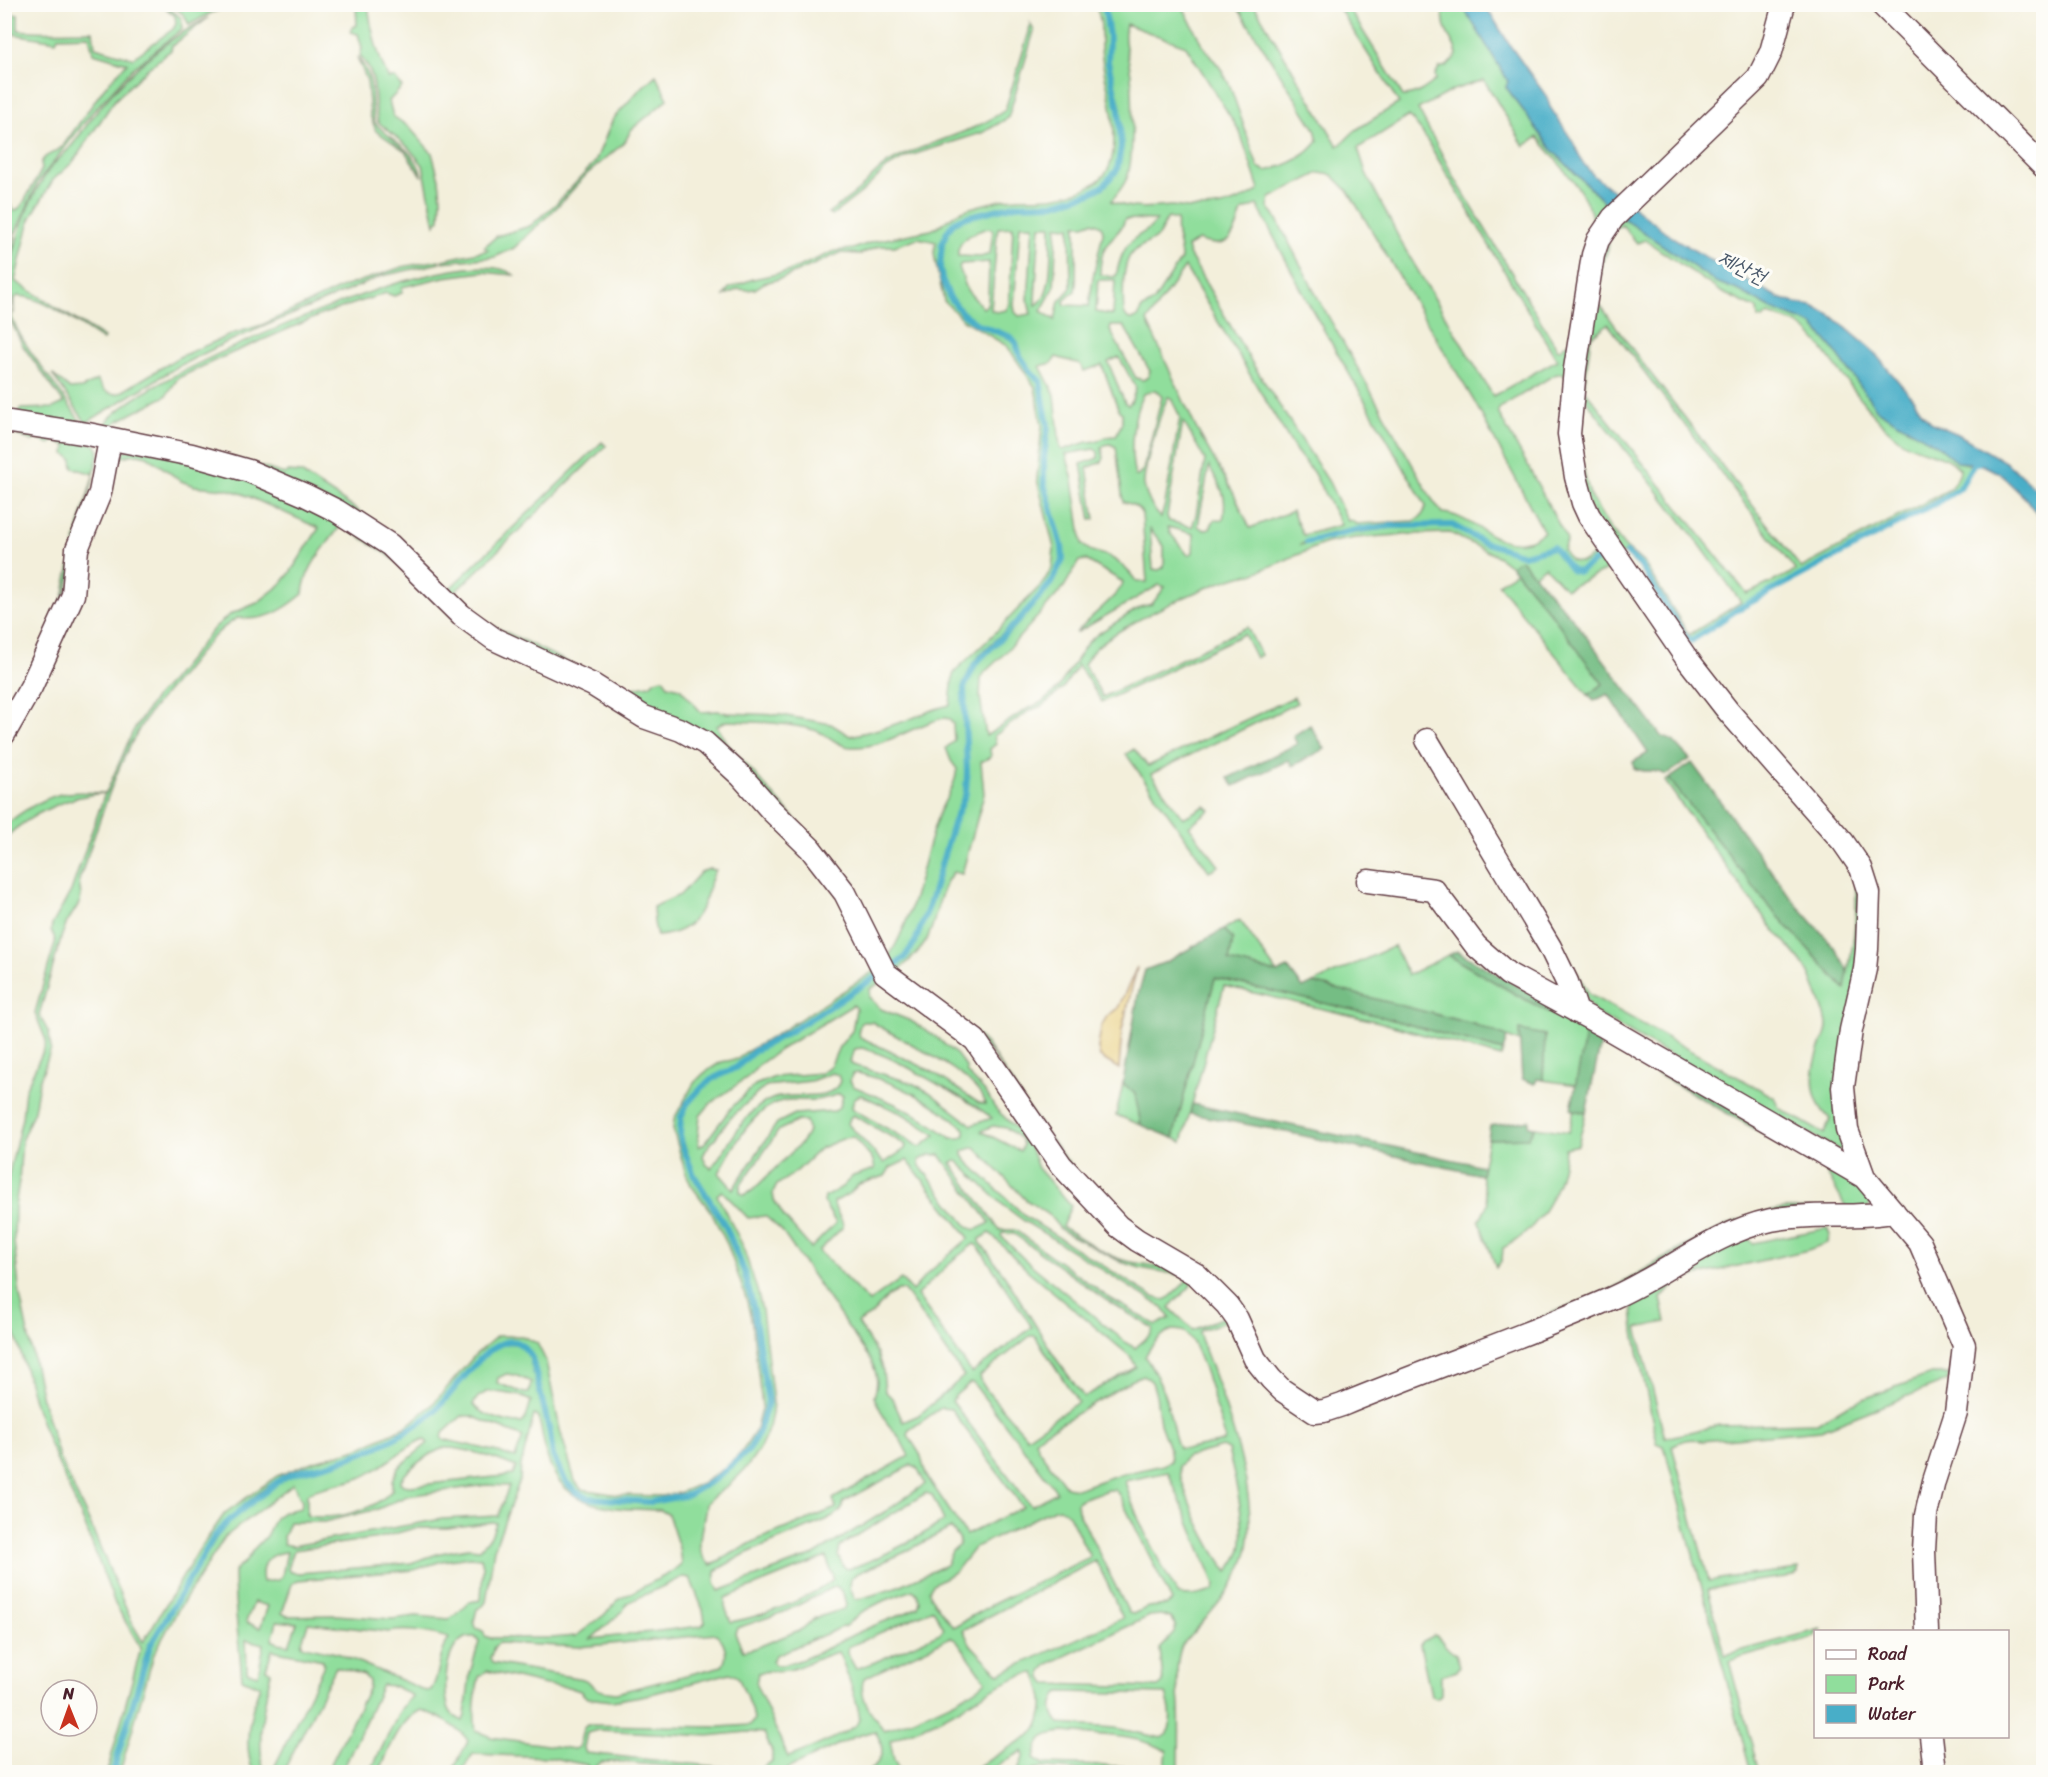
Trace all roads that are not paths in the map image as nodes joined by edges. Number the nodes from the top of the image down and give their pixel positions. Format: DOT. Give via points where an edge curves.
graph roads {
  1 [pos="1784,4"];
  2 [pos="1881,4"];
  3 [pos="2043,167"];
  4 [pos="4,421"];
  5 [pos="110,440"];
  6 [pos="4,734"];
  7 [pos="1427,740"];
  8 [pos="1368,881"];
  9 [pos="1577,1012"];
  10 [pos="1864,1177"];
  11 [pos="1894,1212"];
  12 [pos="1927,1630"];
  13 [pos="1931,1738"];
  14 [pos="1935,1773"];
  1 -- 10 [label="street" via="1772,52 1758,78 1613,218 1598,240 1578,348 1569,434 1576,477 1589,516 1685,656 1861,868 1869,893 1867,949 1843,1087 1847,1130"];
  2 -- 3 [label="street"];
  4 -- 5 [label="street"];
  5 -- 6 [label="street" via="100,494 77,549 73,595 31,687"];
  5 -- 11 [label="street" via="232,465 337,511 390,545 461,615 494,639 593,685 644,717 687,733 719,754 810,848 845,893 885,973 975,1040 1023,1113 1084,1191 1118,1226 1197,1275 1237,1319 1255,1359 1270,1379 1315,1412 1342,1405 1615,1297 1716,1240 1751,1227 1772,1220"];
  7 -- 9 [label="street" via="1550,946 1568,982"];
  8 -- 9 [label="street" via="1434,890 1476,946 1508,974"];
  9 -- 10 [label="street"];
  10 -- 11 [label="street"];
  11 -- 12 [label="street" via="1920,1243 1964,1345 1956,1413 1926,1515"];
  13 -- 14 [label="street"];
}
